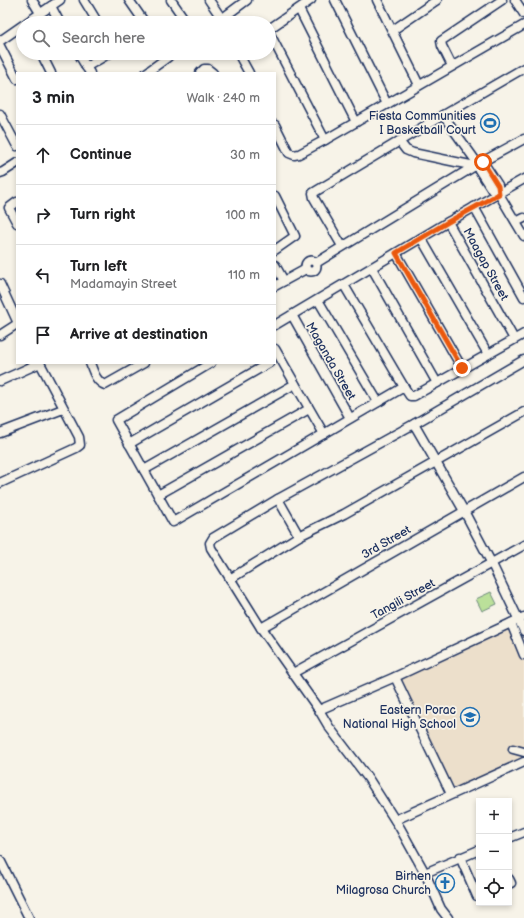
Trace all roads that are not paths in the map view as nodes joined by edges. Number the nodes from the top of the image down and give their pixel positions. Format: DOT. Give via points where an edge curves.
graph roads {
  1 [pos="32,0"];
  2 [pos="60,0"];
  3 [pos="84,0"];
  4 [pos="129,0"];
  5 [pos="171,0"];
  6 [pos="209,0"];
  7 [pos="247,0"];
  8 [pos="311,0"];
  9 [pos="335,0"];
  10 [pos="377,0"];
  11 [pos="437,0"];
  12 [pos="502,0"];
  13 [pos="515,0"];
  14 [pos="51,6"];
  15 [pos="299,9"];
  16 [pos="40,14"];
  17 [pos="524,14"];
  18 [pos="37,16"];
  19 [pos="56,16"];
  20 [pos="94,16"];
  21 [pos="140,16"];
  22 [pos="182,16"];
  23 [pos="217,16"];
  24 [pos="226,16"];
  25 [pos="276,24"];
  26 [pos="524,25"];
  27 [pos="16,30"];
  28 [pos="393,30"];
  29 [pos="0,41"];
  30 [pos="276,45"];
  31 [pos="0,46"];
  32 [pos="44,60"];
  33 [pos="82,60"];
  34 [pos="101,60"];
  35 [pos="162,60"];
  36 [pos="242,60"];
  37 [pos="452,66"];
  38 [pos="524,68"];
  39 [pos="88,70"];
  40 [pos="50,72"];
  41 [pos="147,72"];
  42 [pos="201,72"];
  43 [pos="212,72"];
  44 [pos="248,72"];
  45 [pos="16,76"];
  46 [pos="419,85"];
  47 [pos="387,104"];
  48 [pos="0,114"];
  49 [pos="443,115"];
  50 [pos="356,122"];
  51 [pos="276,127"];
  52 [pos="524,139"];
  53 [pos="326,140"];
  54 [pos="399,141"];
  55 [pos="16,144"];
  56 [pos="16,164"];
  57 [pos="478,164"];
  58 [pos="0,173"];
  59 [pos="524,179"];
  60 [pos="499,194"];
  61 [pos="276,198"];
  62 [pos="16,203"];
  63 [pos="474,207"];
  64 [pos="524,218"];
  65 [pos="16,221"];
  66 [pos="448,222"];
  67 [pos="516,222"];
  68 [pos="524,236"];
  69 [pos="421,238"];
  70 [pos="342,246"];
  71 [pos="276,249"];
  72 [pos="396,253"];
  73 [pos="276,268"];
  74 [pos="372,268"];
  75 [pos="284,281"];
  76 [pos="0,284"];
  77 [pos="344,284"];
  78 [pos="276,285"];
  79 [pos="524,297"];
  80 [pos="318,300"];
  81 [pos="292,315"];
  82 [pos="16,319"];
  83 [pos="276,324"];
  84 [pos="16,325"];
  85 [pos="524,334"];
  86 [pos="0,335"];
  87 [pos="514,339"];
  88 [pos="488,354"];
  89 [pos="278,358"];
  90 [pos="524,360"];
  91 [pos="38,364"];
  92 [pos="41,364"];
  93 [pos="90,364"];
  94 [pos="142,364"];
  95 [pos="209,364"];
  96 [pos="267,364"];
  97 [pos="462,368"];
  98 [pos="0,381"];
  99 [pos="437,383"];
  100 [pos="295,384"];
  101 [pos="404,387"];
  102 [pos="378,402"];
  103 [pos="63,408"];
  104 [pos="309,409"];
  105 [pos="524,412"];
  106 [pos="350,418"];
  107 [pos="414,424"];
  108 [pos="0,433"];
  109 [pos="324,434"];
  110 [pos="129,444"];
  111 [pos="435,462"];
  112 [pos="144,470"];
  113 [pos="524,477"];
  114 [pos="0,483"];
  115 [pos="158,495"];
  116 [pos="278,499"];
  117 [pos="464,511"];
  118 [pos="299,536"];
  119 [pos="524,545"];
  120 [pos="492,564"];
  121 [pos="230,579"];
  122 [pos="518,620"];
  123 [pos="261,628"];
  124 [pos="524,631"];
  125 [pos="524,655"];
  126 [pos="293,673"];
  127 [pos="395,677"];
  128 [pos="320,710"];
  129 [pos="513,749"];
  130 [pos="524,752"];
  131 [pos="524,762"];
  132 [pos="451,794"];
  133 [pos="395,820"];
  134 [pos="524,832"];
  135 [pos="512,837"];
  136 [pos="476,851"];
  137 [pos="460,857"];
  138 [pos="0,860"];
  139 [pos="425,873"];
  140 [pos="476,894"];
  141 [pos="29,918"];
  142 [pos="448,918"];
  1 -- 16 [label="street"];
  2 -- 14 [label="street"];
  3 -- 20 [label="street"];
  4 -- 21 [label="street"];
  5 -- 22 [label="street"];
  6 -- 23 [label="street"];
  7 -- 24 [label="street"];
  8 -- 15 [label="street"];
  9 -- 47 [label="street"];
  10 -- 28 [label="street"];
  11 -- 28 [label="street"];
  12 -- 37 [label="street" via="441,41"];
  13 -- 17 [label="street"];
  14 -- 16 [label="street"];
  14 -- 19 [label="street"];
  15 -- 25 [label="street"];
  15 -- 50 [label="street"];
  16 -- 18 [label="street"];
  26 -- 37 [label="street"];
  27 -- 29 [label="street"];
  28 -- 46 [label="street"];
  30 -- 53 [label="street"];
  31 -- 45 [label="street"];
  32 -- 40 [label="street"];
  33 -- 39 [label="street"];
  34 -- 39 [label="street"];
  35 -- 41 [label="street"];
  36 -- 44 [label="street"];
  37 -- 46 [label="street"];
  38 -- 49 [label="street"];
  42 -- 43 [label="street" via="204,69"];
  46 -- 47 [label="street"];
  47 -- 50 [label="street"];
  48 -- 55 [label="street"];
  49 -- 54 [label="street"];
  49 -- 57 [label="street"];
  50 -- 53 [label="street"];
  51 -- 53 [label="street" via="289,153 294,155"];
  52 -- 57 [label="street"];
  54 -- 57 [label="street" via="406,150 413,153"];
  54 -- 70 [label="street" via="313,193"];
  56 -- 58 [label="street"];
  57 -- 60 [label="street" via="498,186"];
  57 -- 70 [label="street"];
  59 -- 60 [label="street"];
  60 -- 63 [label="street"];
  60 -- 67 [label="street"];
  61 -- 71 [label="street" via="295,236"];
  62 -- 65 [label="street" via="10,208"];
  63 -- 66 [label="street"];
  63 -- 79 [label="street"];
  64 -- 67 [label="street"];
  66 -- 69 [label="street"];
  66 -- 87 [label="street, Maagap Street"];
  67 -- 68 [label="street"];
  69 -- 72 [label="street"];
  69 -- 88 [label="street"];
  70 -- 75 [label="street" via="316,262 317,266 313,271 306,269"];
  72 -- 74 [label="street"];
  72 -- 97 [label="street"];
  73 -- 75 [label="street"];
  74 -- 77 [label="street"];
  74 -- 99 [label="street"];
  75 -- 78 [label="street"];
  76 -- 82 [label="street"];
  77 -- 80 [label="street"];
  77 -- 101 [label="street"];
  80 -- 81 [label="street"];
  80 -- 102 [label="street"];
  81 -- 83 [label="street"];
  81 -- 106 [label="street, Maganda Street"];
  84 -- 86 [label="street"];
  85 -- 87 [label="street"];
  87 -- 88 [label="street"];
  88 -- 97 [label="street"];
  89 -- 100 [label="street"];
  90 -- 107 [label="street"];
  91 -- 98 [label="street"];
  92 -- 103 [label="street"];
  93 -- 94 [label="street" via="98,381 105,385"];
  95 -- 110 [label="street" via="116,420"];
  96 -- 110 [label="street"];
  97 -- 99 [label="street"];
  99 -- 101 [label="street" via="414,396 410,396"];
  100 -- 104 [label="street"];
  100 -- 112 [label="street"];
  101 -- 102 [label="street"];
  102 -- 106 [label="street"];
  103 -- 108 [label="street"];
  103 -- 114 [label="street" via="79,437 80,444"];
  104 -- 109 [label="street"];
  104 -- 115 [label="street"];
  105 -- 111 [label="street"];
  106 -- 109 [label="street"];
  107 -- 111 [label="street"];
  107 -- 116 [label="street"];
  109 -- 115 [label="street" via="173,522"];
  110 -- 112 [label="street"];
  111 -- 117 [label="street"];
  111 -- 118 [label="street" via="344,514"];
  112 -- 115 [label="street"];
  113 -- 117 [label="street, 3rd Street"];
  116 -- 118 [label="street"];
  116 -- 121 [label="street" via="210,542"];
  117 -- 120 [label="street"];
  117 -- 123 [label="street, 3rd Street"];
  118 -- 121 [label="street"];
  119 -- 120 [label="street, Tangili Street"];
  120 -- 122 [label="street"];
  120 -- 126 [label="street, Tangili Street"];
  121 -- 123 [label="street"];
  122 -- 124 [label="street"];
  122 -- 125 [label="street"];
  122 -- 127 [label="street"];
  123 -- 126 [label="street"];
  126 -- 128 [label="street"];
  127 -- 128 [label="street"];
  127 -- 132 [label="street"];
  128 -- 133 [label="street"];
  129 -- 130 [label="street"];
  131 -- 132 [label="street"];
  132 -- 133 [label="street"];
  133 -- 139 [label="street"];
  134 -- 135 [label="street"];
  136 -- 137 [label="street"];
  137 -- 139 [label="street"];
  137 -- 140 [label="street"];
  138 -- 141 [label="street"];
  139 -- 142 [label="street" via="441,909"];
}
